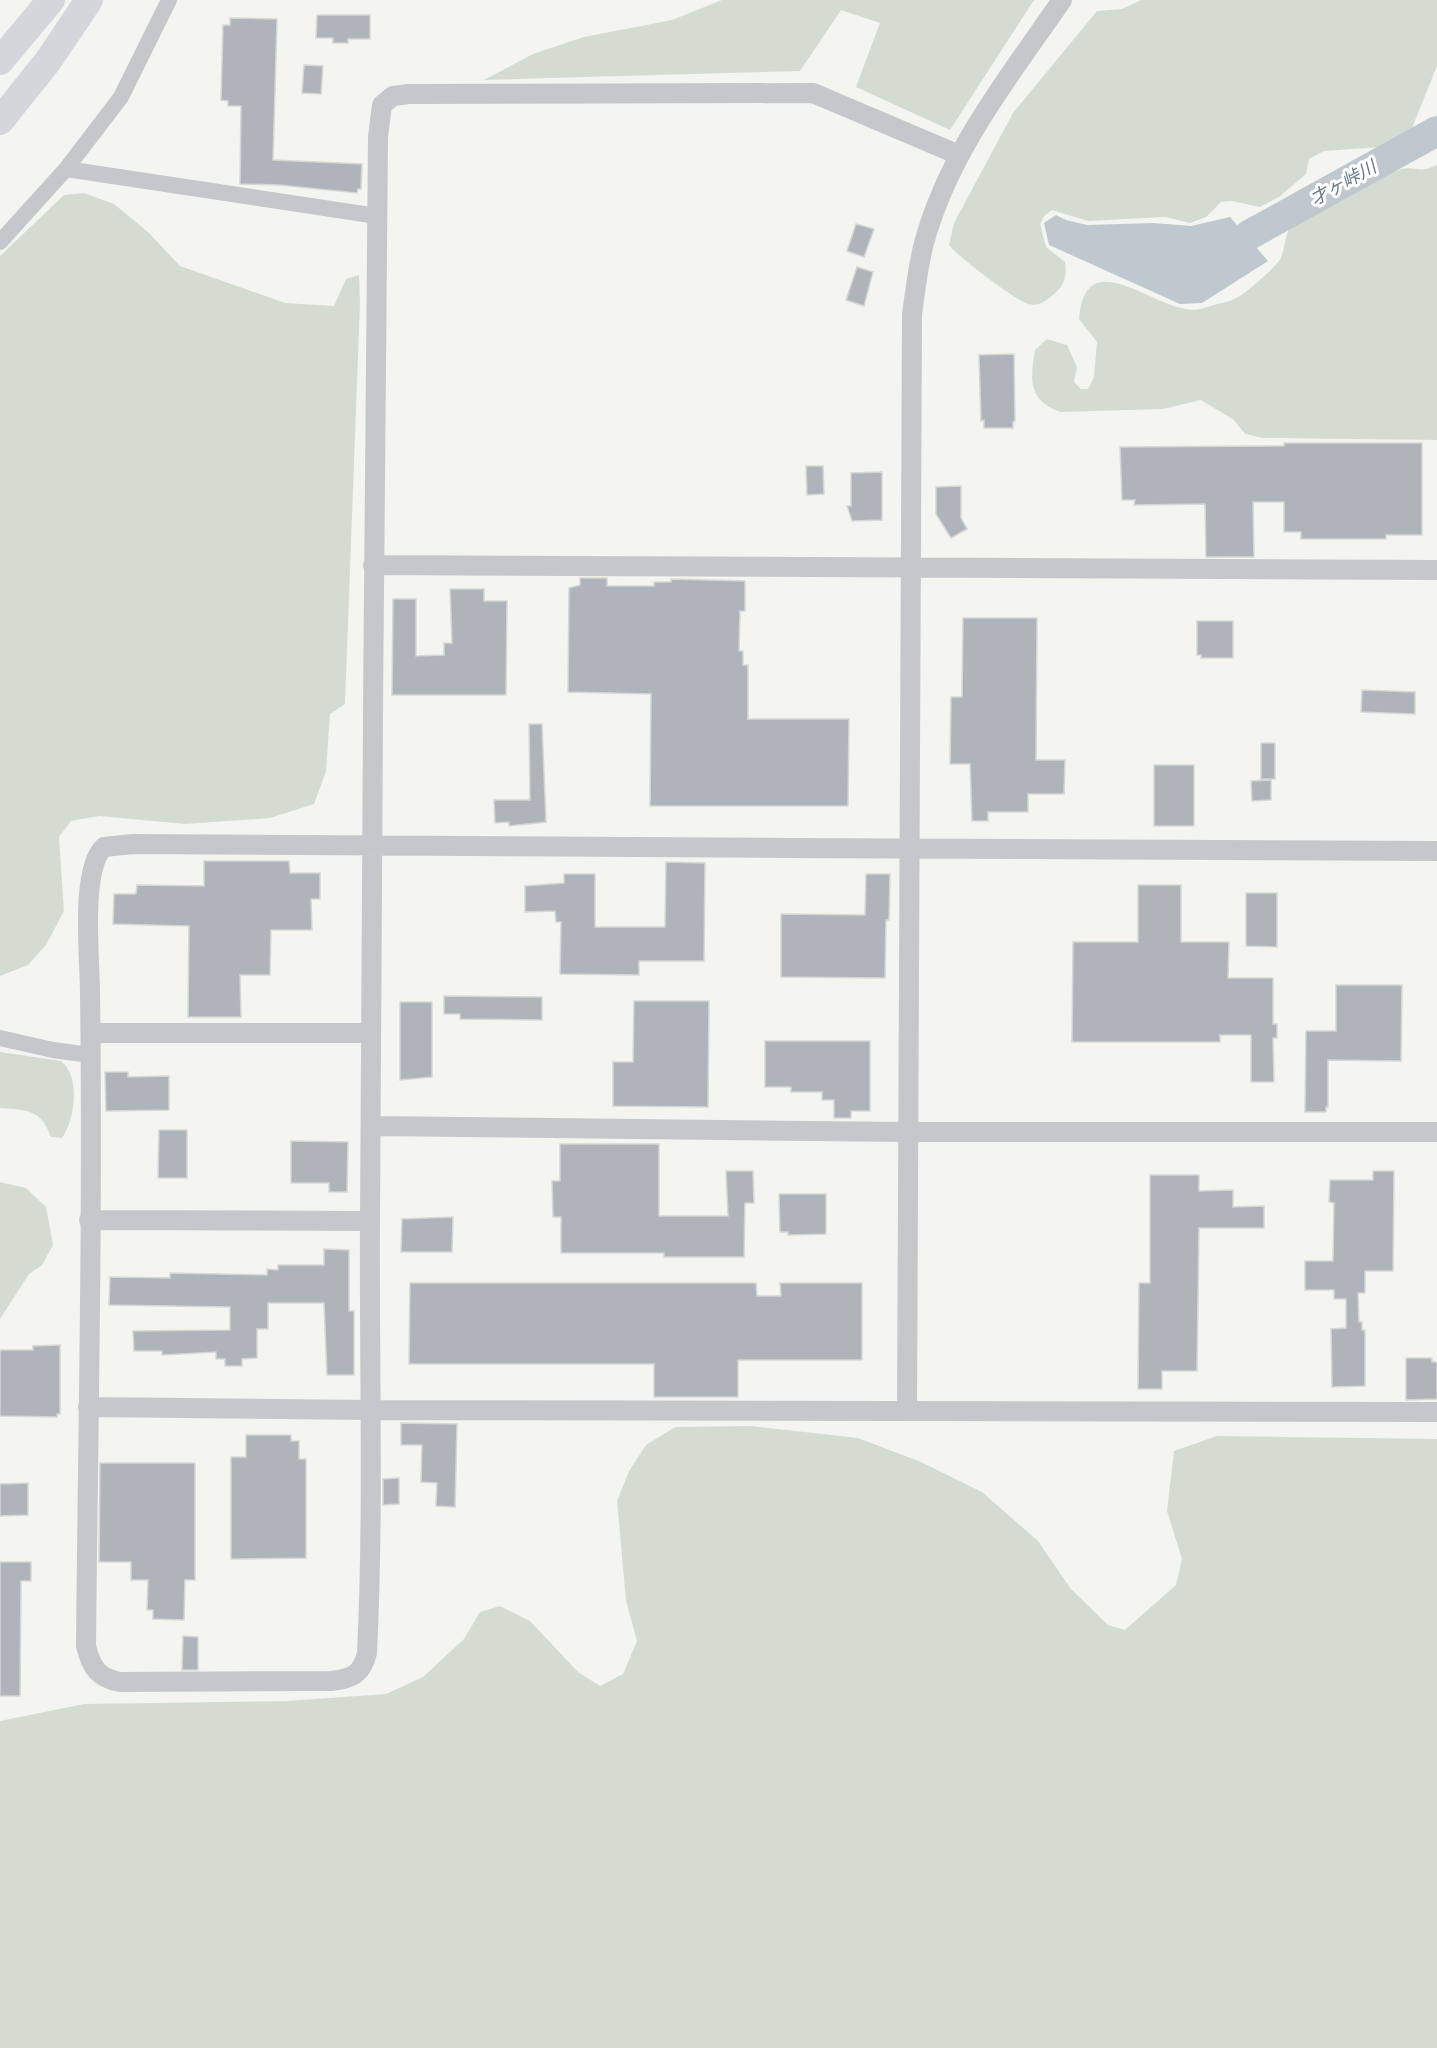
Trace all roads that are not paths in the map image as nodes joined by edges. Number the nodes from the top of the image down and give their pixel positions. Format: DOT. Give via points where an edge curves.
graph roads {
  1 [pos="39,0"];
  2 [pos="51,0"];
  3 [pos="81,0"];
  4 [pos="89,0"];
  5 [pos="169,0"];
  6 [pos="1062,0"];
  7 [pos="0,40"];
  8 [pos="0,61"];
  9 [pos="0,99"];
  10 [pos="0,121"];
  11 [pos="959,155"];
  12 [pos="66,169"];
  13 [pos="377,216"];
  14 [pos="0,242"];
  15 [pos="373,565"];
  16 [pos="909,569"];
  17 [pos="1437,570"];
  18 [pos="371,845"];
  19 [pos="909,850"];
  20 [pos="1437,850"];
  21 [pos="91,1033"];
  22 [pos="371,1033"];
  23 [pos="0,1038"];
  24 [pos="90,1055"];
  25 [pos="372,1126"];
  26 [pos="906,1132"];
  27 [pos="1437,1132"];
  28 [pos="89,1220"];
  29 [pos="370,1221"];
  30 [pos="88,1407"];
  31 [pos="369,1410"];
  32 [pos="907,1410"];
  33 [pos="1437,1412"];
  1 -- 7 [label="highway"];
  2 -- 8 [label="highway"];
  3 -- 9 [label="highway"];
  4 -- 10 [label="highway" via="48,61"];
  5 -- 12 [label="street" via="121,97"];
  6 -- 11 [label="street"];
  11 -- 13 [label="street" via="813,93 400,94 388,100 380,111"];
  11 -- 16 [label="street" via="924,243 912,315"];
  12 -- 13 [label="street"];
  12 -- 14 [label="street"];
  13 -- 15 [label="street"];
  15 -- 16 [label="street"];
  15 -- 18 [label="street"];
  16 -- 17 [label="street"];
  16 -- 19 [label="street"];
  18 -- 19 [label="street"];
  18 -- 21 [label="street" via="104,847 97,853 90,875"];
  18 -- 22 [label="street"];
  19 -- 20 [label="street"];
  19 -- 26 [label="street"];
  21 -- 22 [label="street"];
  21 -- 24 [label="street"];
  22 -- 25 [label="street"];
  23 -- 24 [label="street"];
  24 -- 28 [label="street"];
  25 -- 26 [label="street"];
  25 -- 29 [label="street"];
  26 -- 27 [label="street"];
  26 -- 32 [label="street"];
  28 -- 29 [label="street"];
  28 -- 30 [label="street"];
  29 -- 31 [label="street"];
  30 -- 31 [label="street"];
  30 -- 31 [label="street" via="86,1646 99,1674 109,1680 134,1682 331,1682 358,1674 367,1653"];
  31 -- 32 [label="street"];
  32 -- 33 [label="street"];
}
